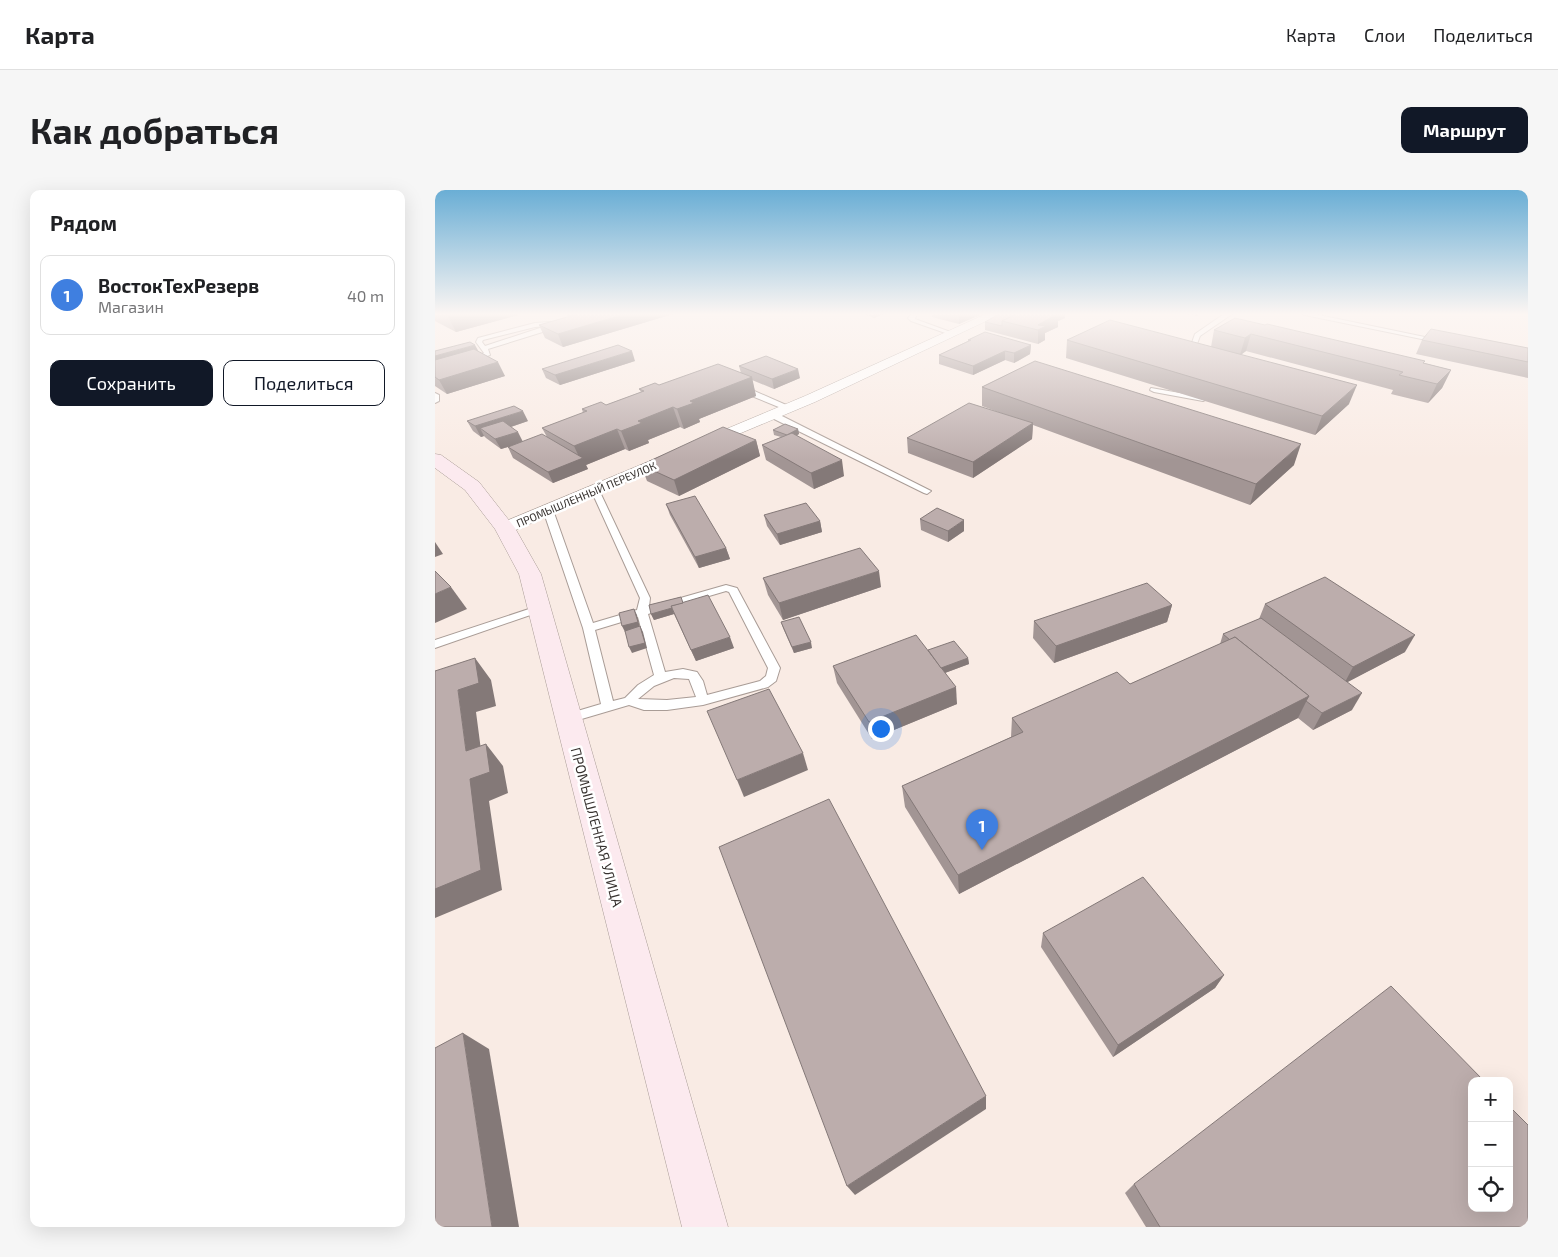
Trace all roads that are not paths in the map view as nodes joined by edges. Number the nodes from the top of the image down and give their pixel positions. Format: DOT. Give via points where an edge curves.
graph roads {
  1 [pos="465,362"];
  2 [pos="890,362"];
  3 [pos="460,364"];
  4 [pos="732,384"];
  5 [pos="1154,390"];
  6 [pos="435,395"];
  7 [pos="435,400"];
  8 [pos="1213,401"];
  9 [pos="789,408"];
  10 [pos="773,415"];
  11 [pos="435,459"];
  12 [pos="595,490"];
  13 [pos="927,491"];
  14 [pos="548,510"];
  15 [pos="505,528"];
  16 [pos="539,609"];
  17 [pos="642,612"];
  18 [pos="589,628"];
  19 [pos="435,644"];
  20 [pos="660,676"];
  21 [pos="703,700"];
  22 [pos="629,702"];
  23 [pos="608,707"];
  24 [pos="568,718"];
  25 [pos="705,1227"];
  1 -- 3 [label="lane"];
  2 -- 9 [label="street, ПРОМЫШЛЕННЫЙ ПЕРЕУЛОК"];
  4 -- 9 [label="lane"];
  5 -- 8 [label="lane"];
  6 -- 7 [label="lane"];
  9 -- 10 [label="street, ПРОМЫШЛЕННЫЙ ПЕРЕУЛОК"];
  10 -- 12 [label="street, ПРОМЫШЛЕННЫЙ ПЕРЕУЛОК"];
  10 -- 13 [label="lane"];
  11 -- 15 [label="street, ПРОМЫШЛЕННАЯ УЛИЦА" via="472,486"];
  12 -- 14 [label="street, ПРОМЫШЛЕННЫЙ ПЕРЕУЛОК"];
  12 -- 17 [label="lane" via="645,598"];
  14 -- 15 [label="street, ПРОМЫШЛЕННЫЙ ПЕРЕУЛОК"];
  14 -- 18 [label="lane"];
  15 -- 16 [label="street, ПРОМЫШЛЕННАЯ УЛИЦА" via="530,574"];
  16 -- 19 [label="lane"];
  16 -- 24 [label="street, ПРОМЫШЛЕННАЯ УЛИЦА"];
  17 -- 18 [label="lane"];
  17 -- 20 [label="lane"];
  17 -- 21 [label="lane" via="716,590 733,590 774,668 772,678 764,684"];
  18 -- 23 [label="lane"];
  20 -- 21 [label="lane" via="681,672 693,675"];
  20 -- 22 [label="lane"];
  21 -- 22 [label="lane" via="652,705"];
  22 -- 23 [label="lane"];
  23 -- 24 [label="lane"];
  24 -- 25 [label="street, ПРОМЫШЛЕННАЯ УЛИЦА"];
}
